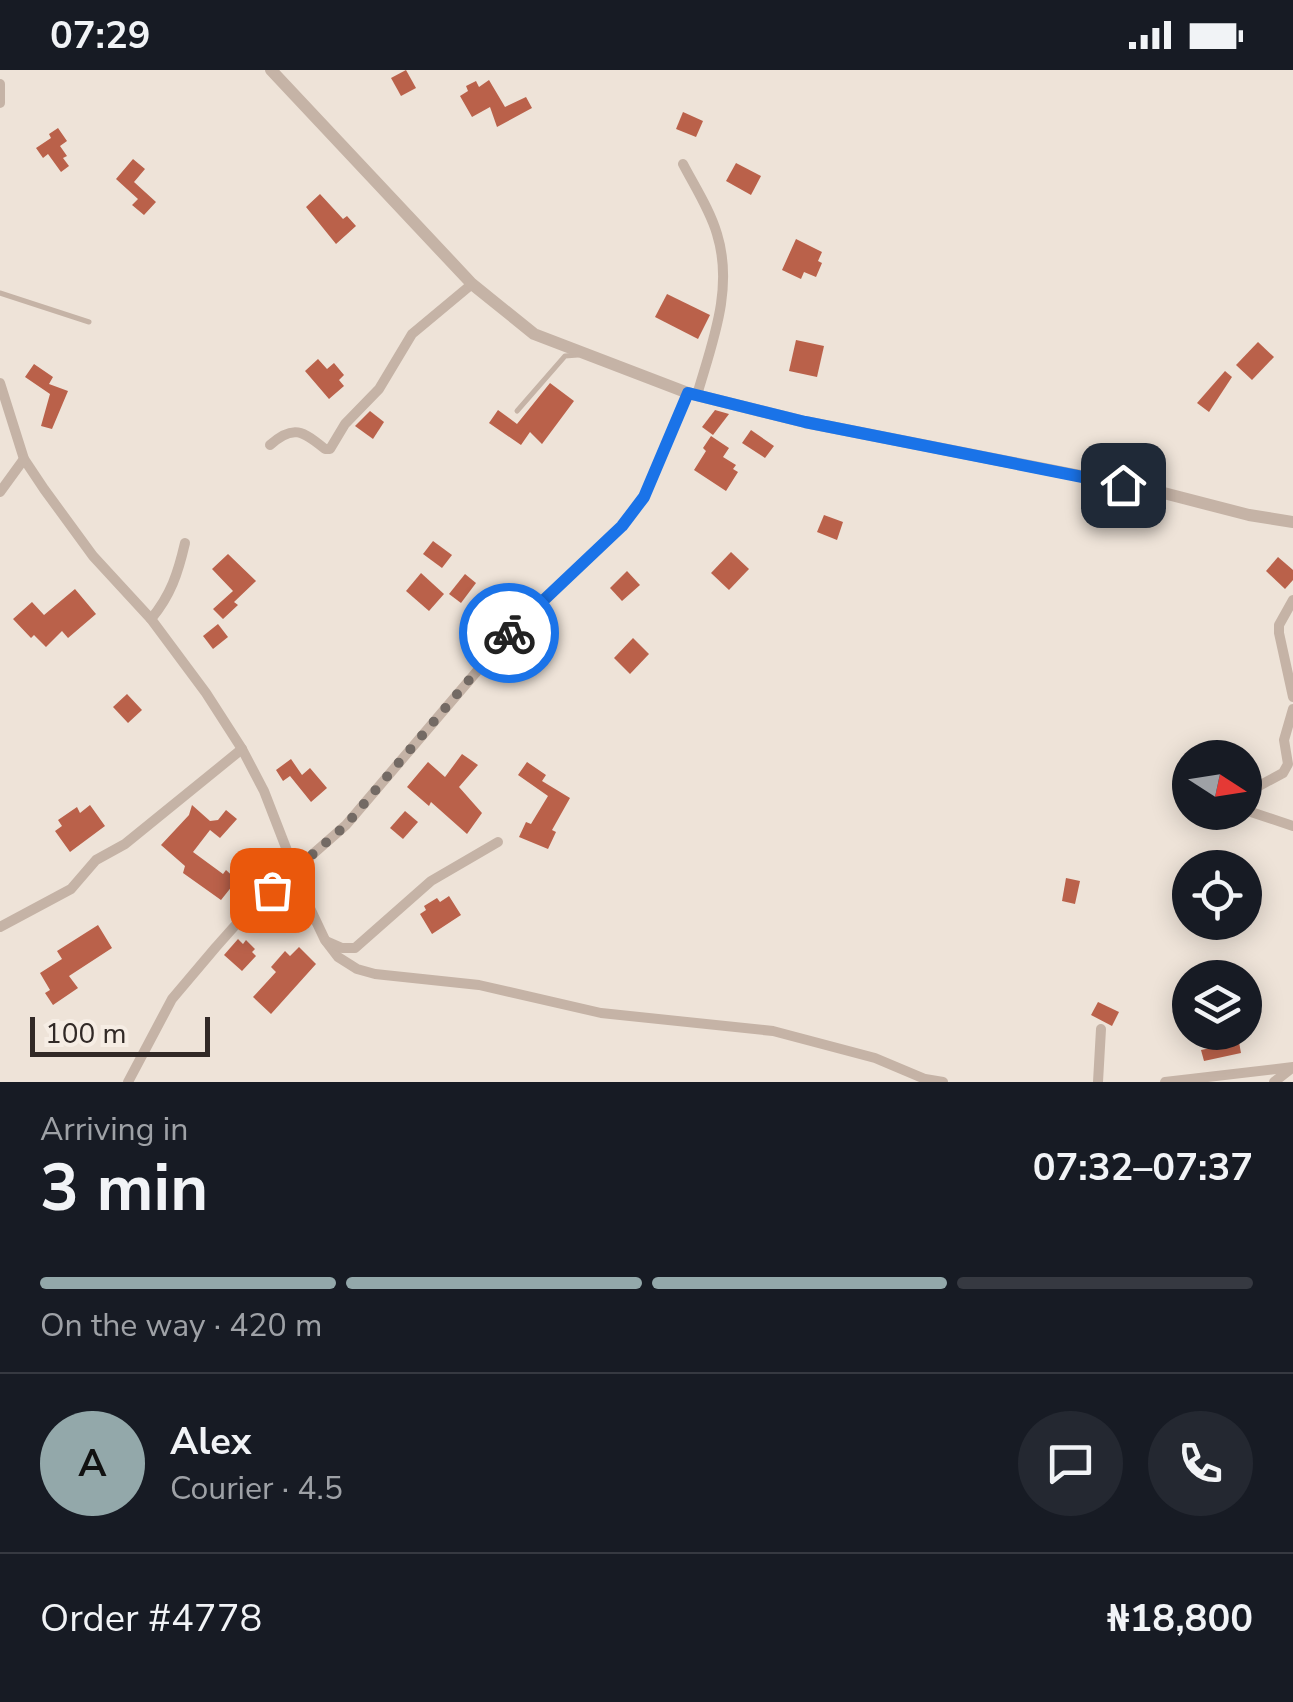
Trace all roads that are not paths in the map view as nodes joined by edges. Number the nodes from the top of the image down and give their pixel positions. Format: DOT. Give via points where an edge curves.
graph roads {
  1 [pos="271,70"];
  2 [pos="0,84"];
  3 [pos="0,103"];
  4 [pos="683,164"];
  5 [pos="472,284"];
  6 [pos="0,293"];
  7 [pos="89,322"];
  8 [pos="586,354"];
  9 [pos="0,383"];
  10 [pos="692,394"];
  11 [pos="517,411"];
  12 [pos="270,445"];
  13 [pos="24,459"];
  14 [pos="0,492"];
  15 [pos="1293,522"];
  16 [pos="185,542"];
  17 [pos="1293,600"];
  18 [pos="152,619"];
  19 [pos="1293,697"];
  20 [pos="1293,709"];
  21 [pos="242,749"];
  22 [pos="1262,783"];
  23 [pos="1262,813"];
  24 [pos="1293,826"];
  25 [pos="498,842"];
  26 [pos="296,868"];
  27 [pos="0,927"];
  28 [pos="326,940"];
  29 [pos="1101,1028"];
  30 [pos="1293,1067"];
  31 [pos="128,1082"];
  32 [pos="943,1082"];
  33 [pos="1098,1082"];
  34 [pos="1166,1082"];
  35 [pos="1274,1082"];
  1 -- 5 [label="street"];
  2 -- 3 [label="street"];
  4 -- 10 [label="street" via="719,238 722,269 720,320"];
  5 -- 8 [label="street" via="534,334"];
  5 -- 12 [label="street" via="412,334 379,389 330,449 292,432"];
  6 -- 7 [label="lane"];
  8 -- 10 [label="street"];
  8 -- 11 [label="lane" via="565,356"];
  9 -- 13 [label="street"];
  10 -- 15 [label="street"];
  10 -- 26 [label="street" via="644,497 622,526 513,629 346,825"];
  13 -- 14 [label="street"];
  13 -- 18 [label="street" via="93,556"];
  16 -- 18 [label="street" via="169,597"];
  17 -- 19 [label="street" via="1280,633"];
  18 -- 21 [label="street"];
  20 -- 22 [label="street" via="1284,740 1288,764"];
  21 -- 26 [label="street"];
  21 -- 27 [label="street" via="96,860 71,889"];
  23 -- 24 [label="street"];
  25 -- 28 [label="street" via="431,881 355,948"];
  26 -- 28 [label="street"];
  26 -- 31 [label="street" via="248,911 172,999"];
  28 -- 32 [label="street" via="338,957 375,974 479,985 601,1013 773,1031"];
  29 -- 33 [label="street"];
  30 -- 34 [label="street"];
  30 -- 35 [label="street"];
}
